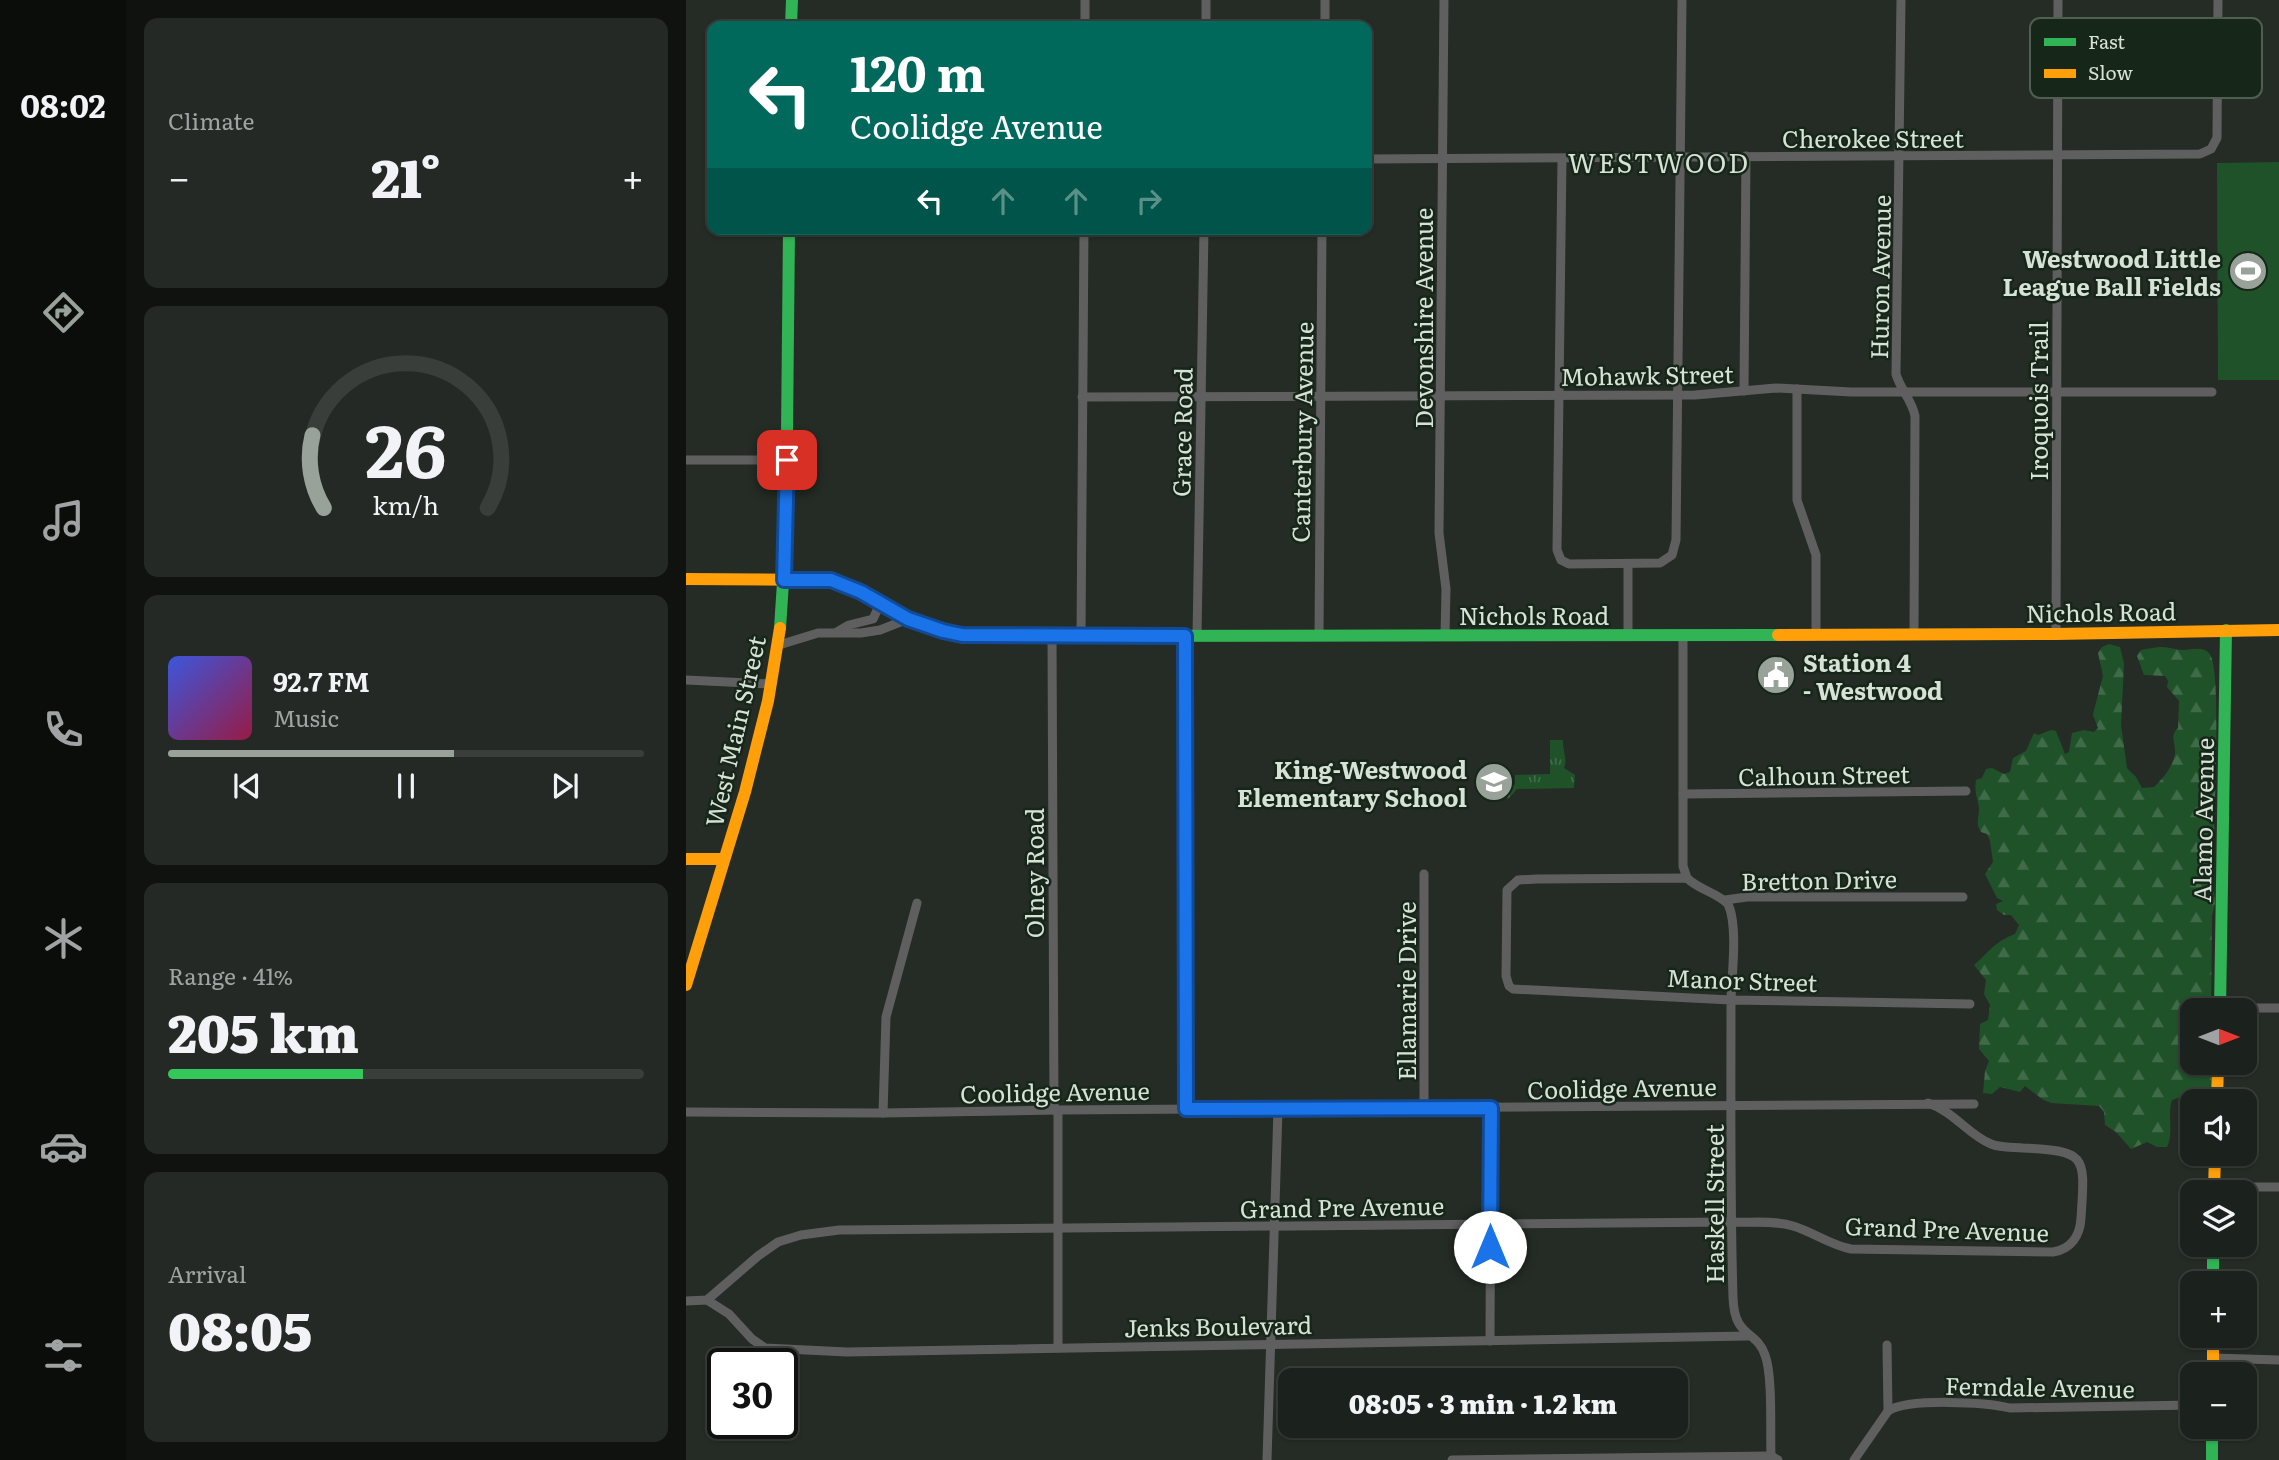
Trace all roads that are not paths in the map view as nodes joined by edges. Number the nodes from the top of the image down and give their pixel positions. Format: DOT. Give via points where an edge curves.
graph roads {
  1 [pos="792,0"];
  2 [pos="1085,0"];
  3 [pos="1206,0"];
  4 [pos="1325,0"];
  5 [pos="1444,0"];
  6 [pos="1682,0"];
  7 [pos="1901,0"];
  8 [pos="2058,0"];
  9 [pos="2218,0"];
  10 [pos="2058,18"];
  11 [pos="2218,18"];
  12 [pos="791,21"];
  13 [pos="1085,21"];
  14 [pos="1206,21"];
  15 [pos="1325,21"];
  16 [pos="2057,98"];
  17 [pos="2217,98"];
  18 [pos="2057,155"];
  19 [pos="1746,156"];
  20 [pos="1900,157"];
  21 [pos="1681,158"];
  22 [pos="1372,159"];
  23 [pos="1441,159"];
  24 [pos="1562,159"];
  25 [pos="789,235"];
  26 [pos="1084,235"];
  27 [pos="1204,235"];
  28 [pos="1322,235"];
  29 [pos="1797,389"];
  30 [pos="1744,391"];
  31 [pos="1904,391"];
  32 [pos="2212,392"];
  33 [pos="2056,393"];
  34 [pos="1321,395"];
  35 [pos="1558,395"];
  36 [pos="1676,395"];
  37 [pos="1202,396"];
  38 [pos="1441,396"];
  39 [pos="1082,397"];
  40 [pos="686,460"];
  41 [pos="787,460"];
  42 [pos="1628,564"];
  43 [pos="686,579"];
  44 [pos="784,580"];
  45 [pos="880,604"];
  46 [pos="908,619"];
  47 [pos="2226,630"];
  48 [pos="2279,630"];
  49 [pos="837,632"];
  50 [pos="1914,633"];
  51 [pos="1628,634"];
  52 [pos="1682,634"];
  53 [pos="1816,634"];
  54 [pos="2056,634"];
  55 [pos="1052,635"];
  56 [pos="1081,635"];
  57 [pos="1319,635"];
  58 [pos="1445,635"];
  59 [pos="1191,636"];
  60 [pos="779,645"];
  61 [pos="686,680"];
  62 [pos="771,684"];
  63 [pos="1966,791"];
  64 [pos="1683,794"];
  65 [pos="686,859"];
  66 [pos="724,859"];
  67 [pos="1424,874"];
  68 [pos="1687,878"];
  69 [pos="1963,897"];
  70 [pos="1725,900"];
  71 [pos="916,903"];
  72 [pos="686,985"];
  73 [pos="2220,998"];
  74 [pos="1731,1000"];
  75 [pos="1970,1004"];
  76 [pos="2258,1008"];
  77 [pos="2279,1008"];
  78 [pos="1928,1103"];
  79 [pos="1974,1104"];
  80 [pos="1732,1105"];
  81 [pos="1424,1108"];
  82 [pos="1491,1108"];
  83 [pos="1186,1109"];
  84 [pos="1278,1109"];
  85 [pos="1056,1110"];
  86 [pos="686,1112"];
  87 [pos="883,1113"];
  88 [pos="2279,1187"];
  89 [pos="2257,1188"];
  90 [pos="1731,1222"];
  91 [pos="1491,1224"];
  92 [pos="1276,1226"];
  93 [pos="1056,1228"];
  94 [pos="707,1300"];
  95 [pos="686,1301"];
  96 [pos="1748,1336"];
  97 [pos="1490,1341"];
  98 [pos="1271,1343"];
  99 [pos="1887,1345"];
  100 [pos="1058,1347"];
  101 [pos="2213,1348"];
  102 [pos="2213,1358"];
  103 [pos="2279,1360"];
  104 [pos="2213,1362"];
  105 [pos="2180,1405"];
  106 [pos="1888,1411"];
  107 [pos="2213,1439"];
  108 [pos="1774,1458"];
  109 [pos="1267,1460"];
  110 [pos="1452,1460"];
  111 [pos="1854,1460"];
  112 [pos="2212,1460"];
  1 -- 12 [label="street"];
  2 -- 13 [label="street"];
  3 -- 14 [label="street"];
  4 -- 15 [label="street"];
  5 -- 23 [label="street, Devonshire Avenue"];
  6 -- 21 [label="street"];
  7 -- 20 [label="street, Huron Avenue"];
  8 -- 10 [label="street, Iroquois Trail"];
  9 -- 11 [label="street, Cherokee Street"];
  16 -- 18 [label="street, Iroquois Trail"];
  17 -- 18 [label="street, Cherokee Street" via="2217,138 2211,149 2200,154"];
  18 -- 20 [label="street, Cherokee Street"];
  18 -- 33 [label="street, Iroquois Trail"];
  19 -- 20 [label="street, Cherokee Street"];
  19 -- 21 [label="street, Cherokee Street"];
  19 -- 30 [label="street"];
  20 -- 31 [label="street, Huron Avenue" via="1896,366"];
  21 -- 24 [label="street, Cherokee Street"];
  21 -- 36 [label="street"];
  22 -- 23 [label="street, Cherokee Street"];
  23 -- 24 [label="street, Cherokee Street"];
  23 -- 38 [label="street, Devonshire Avenue"];
  24 -- 35 [label="street"];
  25 -- 41 [label="street, West Main Street"];
  26 -- 39 [label="street"];
  27 -- 37 [label="street, Grace Road"];
  28 -- 34 [label="street, Canterbury Avenue"];
  29 -- 30 [label="street, Mohawk Street"];
  29 -- 31 [label="street, Mohawk Street"];
  29 -- 53 [label="street" via="1796,491 1816,555"];
  30 -- 36 [label="street, Mohawk Street"];
  31 -- 33 [label="street, Mohawk Street"];
  31 -- 50 [label="street, Huron Avenue" via="1916,425"];
  32 -- 33 [label="street, Mohawk Street"];
  33 -- 54 [label="street, Iroquois Trail"];
  34 -- 37 [label="street, Mohawk Street"];
  34 -- 38 [label="street, Mohawk Street"];
  34 -- 57 [label="street, Canterbury Avenue"];
  35 -- 36 [label="street, Mohawk Street"];
  35 -- 38 [label="street, Mohawk Street"];
  35 -- 42 [label="street" via="1557,543 1561,560 1569,564"];
  36 -- 42 [label="street" via="1676,547 1665,561"];
  37 -- 39 [label="street, Mohawk Street"];
  37 -- 59 [label="street, Grace Road"];
  38 -- 58 [label="street, Devonshire Avenue" via="1439,533 1446,589"];
  39 -- 56 [label="street"];
  40 -- 41 [label="street"];
  41 -- 44 [label="street, West Main Street"];
  42 -- 51 [label="street"];
  43 -- 44 [label="street, Nichols Road"];
  44 -- 45 [label="street, Nichols Road" via="831,580"];
  44 -- 60 [label="street, West Main Street"];
  45 -- 46 [label="street, Nichols Road"];
  45 -- 49 [label="street" via="873,619"];
  46 -- 49 [label="street" via="880,630"];
  46 -- 55 [label="street, Nichols Road" via="962,635"];
  47 -- 48 [label="street, Nichols Road"];
  47 -- 54 [label="street, Nichols Road"];
  47 -- 73 [label="street, Alamo Avenue"];
  49 -- 60 [label="street" via="805,635"];
  50 -- 53 [label="street, Nichols Road"];
  50 -- 54 [label="street, Nichols Road"];
  51 -- 52 [label="street, Nichols Road"];
  51 -- 58 [label="street, Nichols Road"];
  52 -- 53 [label="street, Nichols Road"];
  52 -- 64 [label="street"];
  55 -- 56 [label="street, Nichols Road"];
  55 -- 85 [label="street, Olney Road"];
  56 -- 59 [label="street, Nichols Road"];
  57 -- 58 [label="street, Nichols Road"];
  57 -- 59 [label="street, Nichols Road"];
  59 -- 83 [label="street, Grace Road"];
  60 -- 62 [label="street, West Main Street"];
  61 -- 62 [label="street"];
  62 -- 66 [label="street, West Main Street"];
  63 -- 64 [label="street, Calhoun Street"];
  64 -- 68 [label="street"];
  65 -- 66 [label="street"];
  66 -- 72 [label="street, West Main Street"];
  67 -- 81 [label="street, Ellamarie Drive"];
  68 -- 70 [label="street, Bretton Drive"];
  68 -- 74 [label="street, Manor Street" via="1514,882 1506,896 1507,981 1513,989"];
  69 -- 70 [label="street, Bretton Drive"];
  70 -- 74 [label="street, Haskell Street" via="1732,916"];
  71 -- 87 [label="street" via="887,1009"];
  74 -- 75 [label="street, Manor Street"];
  74 -- 80 [label="street, Haskell Street"];
  76 -- 77 [label="street"];
  78 -- 79 [label="street, Coolidge Avenue"];
  78 -- 80 [label="street, Coolidge Avenue"];
  78 -- 90 [label="street, Grand Pre Avenue" via="1990,1144 2058,1150 2075,1156 2083,1167 2081,1220 2071,1243 2053,1252 1851,1250 1783,1223"];
  80 -- 82 [label="street, Coolidge Avenue"];
  80 -- 90 [label="street, Haskell Street"];
  81 -- 82 [label="street, Coolidge Avenue"];
  81 -- 84 [label="street, Coolidge Avenue"];
  82 -- 91 [label="street"];
  83 -- 84 [label="street, Coolidge Avenue"];
  83 -- 85 [label="street, Coolidge Avenue"];
  84 -- 92 [label="street"];
  85 -- 87 [label="street, Coolidge Avenue"];
  85 -- 93 [label="street, Olney Road"];
  86 -- 87 [label="street, Coolidge Avenue"];
  88 -- 89 [label="street"];
  90 -- 91 [label="street, Grand Pre Avenue"];
  90 -- 96 [label="street, Haskell Street" via="1734,1311"];
  91 -- 92 [label="street, Grand Pre Avenue"];
  91 -- 97 [label="street"];
  92 -- 93 [label="street, Grand Pre Avenue"];
  92 -- 98 [label="street"];
  93 -- 94 [label="street, Grand Pre Avenue" via="860,1229 802,1235 772,1245"];
  93 -- 100 [label="street, Olney Road"];
  94 -- 95 [label="street"];
  94 -- 100 [label="street, Jenks Boulevard" via="765,1348 847,1352"];
  96 -- 97 [label="street, Jenks Boulevard"];
  96 -- 108 [label="street, Haskell Street" via="1765,1354"];
  97 -- 98 [label="street, Jenks Boulevard"];
  98 -- 100 [label="street, Jenks Boulevard"];
  98 -- 109 [label="street"];
  99 -- 106 [label="street"];
  101 -- 102 [label="street"];
  102 -- 103 [label="street"];
  102 -- 104 [label="street"];
  105 -- 106 [label="street, Ferndale Avenue" via="2010,1408 1908,1404"];
  106 -- 111 [label="street"];
  107 -- 112 [label="street"];
  108 -- 110 [label="street"];
}
